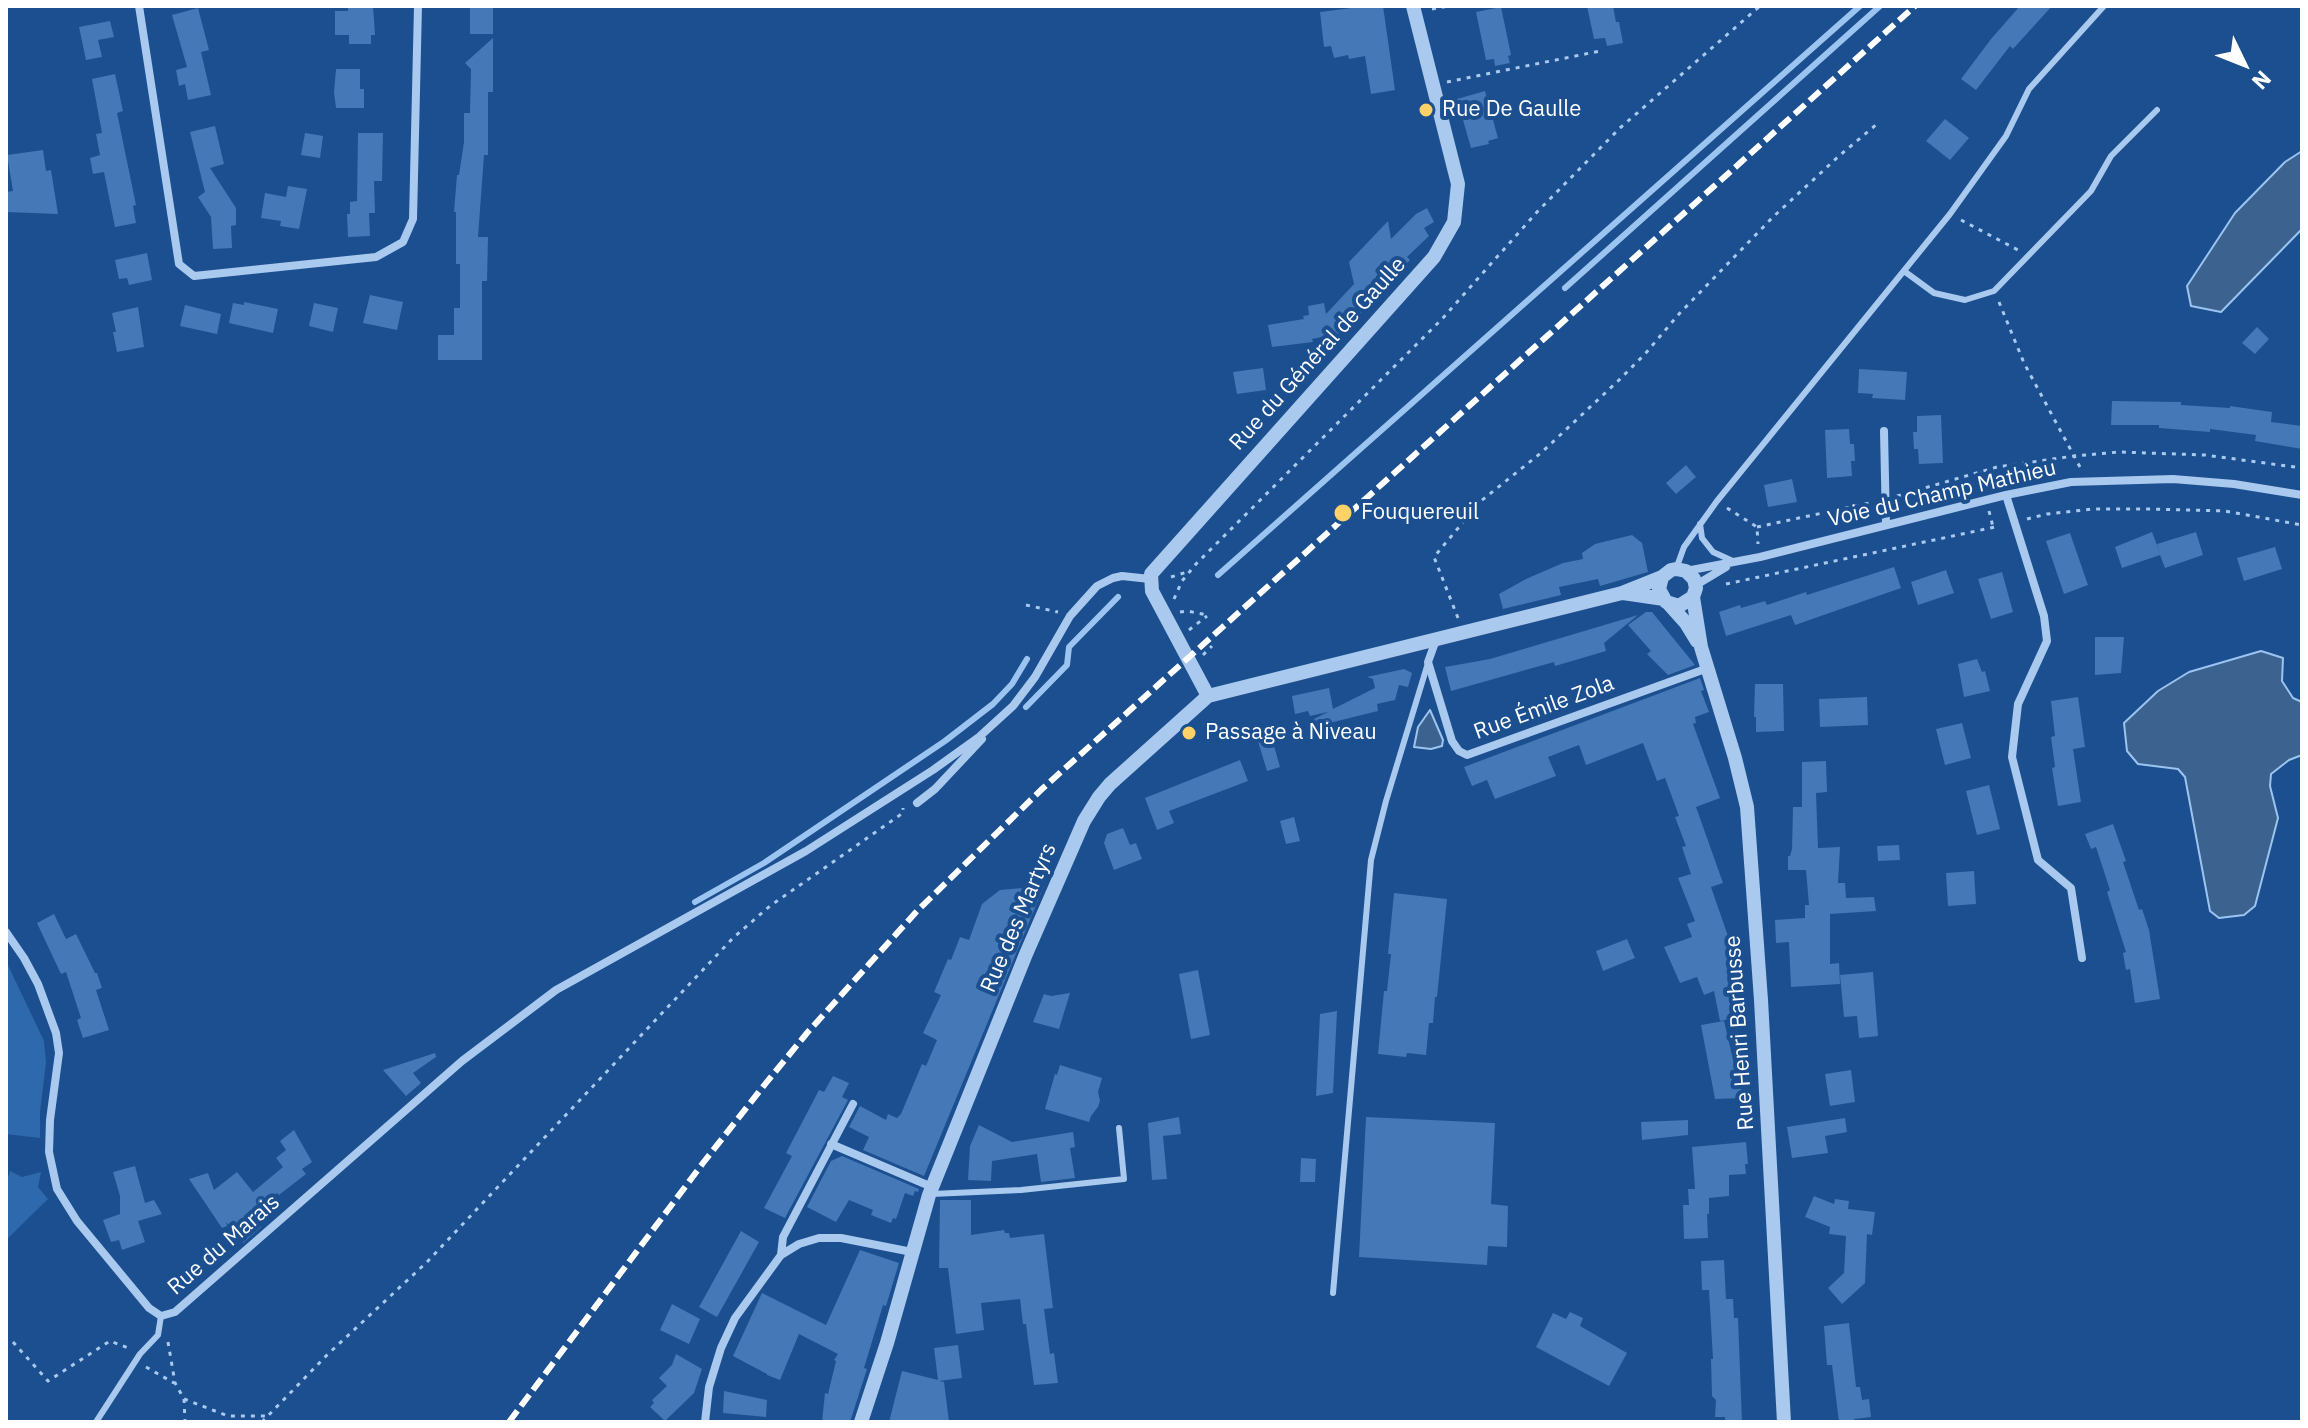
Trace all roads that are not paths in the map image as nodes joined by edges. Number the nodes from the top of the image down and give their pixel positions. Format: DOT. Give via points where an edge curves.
graph roads {
  1 [pos="139,6"];
  2 [pos="418,6"];
  3 [pos="1413,6"];
  4 [pos="2104,6"];
  5 [pos="2157,110"];
  6 [pos="1904,271"];
  7 [pos="1884,431"];
  8 [pos="2006,495"];
  9 [pos="2302,495"];
  10 [pos="1700,524"];
  11 [pos="1886,525"];
  12 [pos="1735,562"];
  13 [pos="1681,570"];
  14 [pos="1662,577"];
  15 [pos="1150,579"];
  16 [pos="1695,591"];
  17 [pos="1622,593"];
  18 [pos="1666,601"];
  19 [pos="1436,639"];
  20 [pos="1701,647"];
  21 [pos="1428,662"];
  22 [pos="1708,668"];
  23 [pos="1208,696"];
  24 [pos="990,727"];
  25 [pos="917,803"];
  26 [pos="6,932"];
  27 [pos="2082,958"];
  28 [pos="853,1104"];
  29 [pos="1119,1128"];
  30 [pos="831,1144"];
  31 [pos="930,1191"];
  32 [pos="912,1252"];
  33 [pos="781,1255"];
  34 [pos="1333,1293"];
  35 [pos="161,1316"];
  36 [pos="96,1422"];
  37 [pos="705,1422"];
  38 [pos="861,1422"];
  39 [pos="1784,1422"];
  1 -- 2 [label="street" via="179,264 194,276 376,257 403,242 413,219"];
  3 -- 15 [label="street, Rue du Général de Gaulle" via="1458,184 1454,222 1434,257"];
  4 -- 6 [label="lane" via="2029,89 2006,136"];
  5 -- 6 [label="lane" via="2111,156 2091,191 1994,291 1965,300 1934,293"];
  6 -- 10 [label="lane"];
  7 -- 11 [label="street"];
  8 -- 9 [label="street, Voie du Champ Mathieu" via="2071,482 2173,479"];
  8 -- 11 [label="street, Voie du Champ Mathieu"];
  8 -- 27 [label="street" via="2047,641 2018,704 2012,757 2038,860 2071,888"];
  10 -- 12 [label="lane" via="1702,538 1713,552"];
  10 -- 13 [label="lane" via="1684,547"];
  11 -- 12 [label="street, Voie du Champ Mathieu"];
  12 -- 13 [label="street, Voie du Champ Mathieu"];
  12 -- 16 [label="street, Voie du Champ Mathieu"];
  13 -- 14 [label="street"];
  13 -- 16 [label="street" via="1694,579"];
  14 -- 17 [label="street"];
  14 -- 18 [label="street" via="1659,589"];
  15 -- 23 [label="street"];
  15 -- 24 [label="street" via="1122,576 1086,596 1026,690"];
  16 -- 18 [label="street" via="1679,606"];
  16 -- 20 [label="street, Rue Henri Barbusse"];
  17 -- 18 [label="street"];
  17 -- 19 [label="street"];
  18 -- 20 [label="street, Rue Henri Barbusse"];
  19 -- 21 [label="street"];
  19 -- 23 [label="street, Rue des Martyrs"];
  20 -- 22 [label="street, Rue Henri Barbusse"];
  21 -- 22 [label="street, Rue Émile Zola" via="1452,741 1467,755"];
  21 -- 34 [label="lane" via="1371,860"];
  22 -- 39 [label="street, Rue Henri Barbusse" via="1747,807"];
  23 -- 31 [label="street, Rue des Martyrs" via="1110,784 1089,811"];
  24 -- 25 [label="street" via="951,774"];
  24 -- 35 [label="street, Rue du Marais" via="868,813 556,990 450,1072 175,1312"];
  26 -- 35 [label="street, Rue du Marais" via="38,984 56,1033 59,1053 49,1152 57,1189 77,1221"];
  28 -- 30 [label="street"];
  29 -- 31 [label="lane" via="1124,1179 1021,1190"];
  30 -- 31 [label="street"];
  30 -- 33 [label="street" via="783,1237"];
  31 -- 32 [label="street, Rue des Martyrs"];
  32 -- 33 [label="street" via="819,1238"];
  32 -- 38 [label="street, Rue des Martyrs"];
  33 -- 37 [label="street" via="735,1318 721,1348"];
  35 -- 36 [label="lane" via="158,1335"];
}
